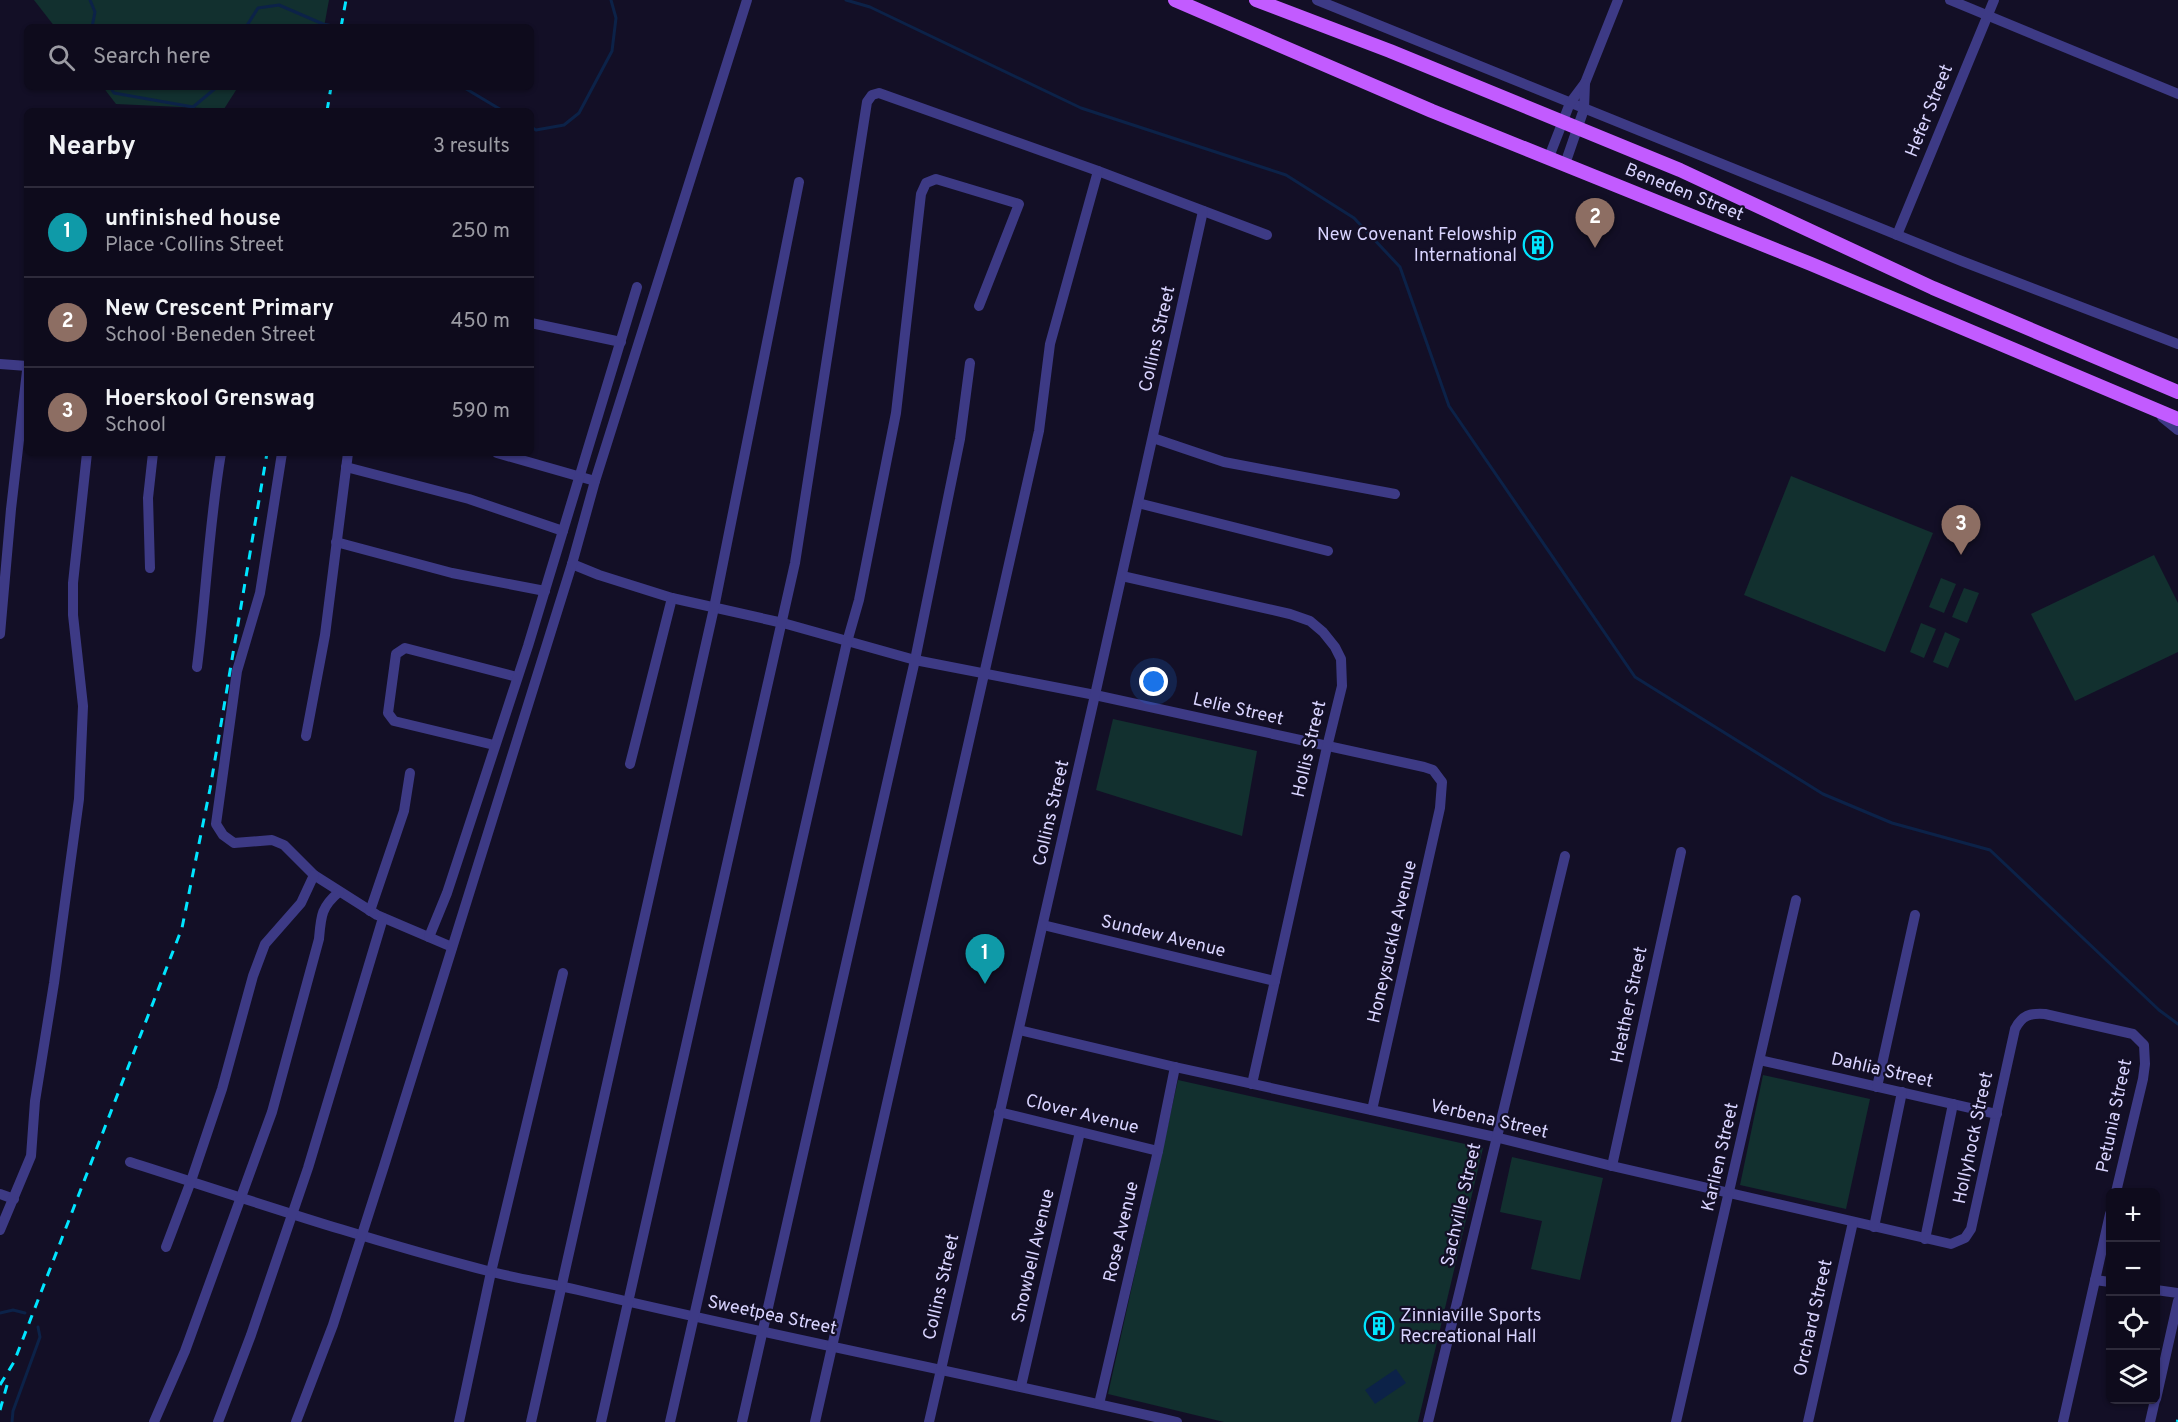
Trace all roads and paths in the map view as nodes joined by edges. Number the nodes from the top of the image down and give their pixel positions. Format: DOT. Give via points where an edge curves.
graph roads {
  1 [pos="747,0"];
  2 [pos="1175,0"];
  3 [pos="1256,0"];
  4 [pos="1317,0"];
  5 [pos="1618,0"];
  6 [pos="1950,0"];
  7 [pos="1994,0"];
  8 [pos="1988,15"];
  9 [pos="1585,83"];
  10 [pos="2178,94"];
  11 [pos="1570,103"];
  12 [pos="1584,109"];
  13 [pos="1564,122"];
  14 [pos="1579,128"];
  15 [pos="1550,157"];
  16 [pos="1565,164"];
  17 [pos="1098,171"];
  18 [pos="799,182"];
  19 [pos="1203,211"];
  20 [pos="1267,235"];
  21 [pos="1897,235"];
  22 [pos="637,287"];
  23 [pos="979,306"];
  24 [pos="534,324"];
  25 [pos="621,342"];
  26 [pos="2178,344"];
  27 [pos="970,363"];
  28 [pos="0,364"];
  29 [pos="24,366"];
  30 [pos="2178,392"];
  31 [pos="24,399"];
  32 [pos="2150,408"];
  33 [pos="2178,420"];
  34 [pos="2178,430"];
  35 [pos="1153,438"];
  36 [pos="87,456"];
  37 [pos="153,456"];
  38 [pos="220,456"];
  39 [pos="282,456"];
  40 [pos="348,456"];
  41 [pos="507,456"];
  42 [pos="346,467"];
  43 [pos="579,477"];
  44 [pos="595,481"];
  45 [pos="1395,494"];
  46 [pos="1138,504"];
  47 [pos="563,531"];
  48 [pos="336,542"];
  49 [pos="1328,550"];
  50 [pos="572,564"];
  51 [pos="150,568"];
  52 [pos="1122,576"];
  53 [pos="545,591"];
  54 [pos="672,598"];
  55 [pos="714,608"];
  56 [pos="783,622"];
  57 [pos="0,625"];
  58 [pos="0,634"];
  59 [pos="846,642"];
  60 [pos="915,660"];
  61 [pos="197,667"];
  62 [pos="985,674"];
  63 [pos="517,677"];
  64 [pos="1095,695"];
  65 [pos="306,736"];
  66 [pos="494,745"];
  67 [pos="1326,747"];
  68 [pos="630,764"];
  69 [pos="410,773"];
  70 [pos="1442,782"];
  71 [pos="1681,852"];
  72 [pos="1565,856"];
  73 [pos="314,875"];
  74 [pos="339,892"];
  75 [pos="1796,900"];
  76 [pos="370,911"];
  77 [pos="1915,915"];
  78 [pos="383,918"];
  79 [pos="1043,925"];
  80 [pos="429,937"];
  81 [pos="452,947"];
  82 [pos="563,973"];
  83 [pos="1275,981"];
  84 [pos="2015,1029"];
  85 [pos="1018,1030"];
  86 [pos="1761,1060"];
  87 [pos="1175,1067"];
  88 [pos="1252,1084"];
  89 [pos="1877,1087"];
  90 [pos="1902,1092"];
  91 [pos="1953,1104"];
  92 [pos="1372,1110"];
  93 [pos="999,1112"];
  94 [pos="1997,1114"];
  95 [pos="1080,1132"];
  96 [pos="1495,1137"];
  97 [pos="1158,1151"];
  98 [pos="130,1162"];
  99 [pos="1612,1166"];
  100 [pos="191,1181"];
  101 [pos="2117,1188"];
  102 [pos="1730,1193"];
  103 [pos="0,1194"];
  104 [pos="242,1198"];
  105 [pos="14,1199"];
  106 [pos="292,1215"];
  107 [pos="1853,1222"];
  108 [pos="1874,1227"];
  109 [pos="0,1230"];
  110 [pos="2106,1232"];
  111 [pos="361,1237"];
  112 [pos="1925,1239"];
  113 [pos="1951,1244"];
  114 [pos="166,1247"];
  115 [pos="492,1272"];
  116 [pos="2095,1280"];
  117 [pos="2106,1281"];
  118 [pos="561,1286"];
  119 [pos="2160,1291"];
  120 [pos="2178,1293"];
  121 [pos="2178,1301"];
  122 [pos="628,1302"];
  123 [pos="693,1317"];
  124 [pos="762,1332"];
  125 [pos="833,1346"];
  126 [pos="940,1369"];
  127 [pos="2160,1378"];
  128 [pos="1021,1386"];
  129 [pos="1100,1404"];
  130 [pos="2154,1404"];
  131 [pos="154,1422"];
  132 [pos="218,1422"];
  133 [pos="296,1422"];
  134 [pos="459,1422"];
  135 [pos="531,1422"];
  136 [pos="601,1422"];
  137 [pos="670,1422"];
  138 [pos="742,1422"];
  139 [pos="815,1422"];
  140 [pos="928,1422"];
  141 [pos="1177,1422"];
  142 [pos="1428,1422"];
  143 [pos="1676,1422"];
  144 [pos="1808,1422"];
  145 [pos="2063,1422"];
  146 [pos="2150,1422"];
  1 -- 44 [label="street"];
  2 -- 15 [label="main road, Beneden Street" via="1432,111"];
  3 -- 13 [label="main road, Beneden Street"];
  4 -- 11 [label="street"];
  5 -- 9 [label="street"];
  6 -- 8 [label="street"];
  7 -- 8 [label="street, Hefer Street"];
  8 -- 10 [label="street"];
  8 -- 21 [label="street, Hefer Street"];
  9 -- 11 [label="street"];
  9 -- 12 [label="street"];
  11 -- 12 [label="street"];
  11 -- 13 [label="street"];
  12 -- 14 [label="street"];
  12 -- 21 [label="street"];
  13 -- 14 [label="main road, Beneden Street"];
  13 -- 15 [label="street"];
  14 -- 16 [label="street"];
  14 -- 30 [label="main road, Beneden Street" via="1680,170 1933,288"];
  15 -- 16 [label="main road, Beneden Street"];
  16 -- 32 [label="main road, Beneden Street" via="1923,310"];
  17 -- 19 [label="street"];
  17 -- 56 [label="street" via="879,93 867,102"];
  17 -- 62 [label="street" via="1050,344 1039,431"];
  18 -- 55 [label="street"];
  19 -- 20 [label="street"];
  19 -- 35 [label="street, Collins Street"];
  21 -- 26 [label="street"];
  22 -- 25 [label="street"];
  23 -- 59 [label="street" via="1019,204 936,179 926,183 921,194 896,413 859,600"];
  24 -- 25 [label="street"];
  25 -- 43 [label="street"];
  27 -- 60 [label="street" via="960,439"];
  28 -- 29 [label="street"];
  31 -- 57 [label="street"];
  32 -- 33 [label="main road, Beneden Street"];
  32 -- 34 [label="street"];
  35 -- 45 [label="street" via="1224,462"];
  35 -- 46 [label="street, Collins Street"];
  36 -- 105 [label="street" via="73,583 83,706 79,799 35,1101 31,1156"];
  37 -- 51 [label="street" via="148,498"];
  38 -- 61 [label="street"];
  39 -- 73 [label="street" via="260,593 237,671 216,824 223,836 234,843 272,840 285,845"];
  40 -- 42 [label="street"];
  41 -- 43 [label="street"];
  42 -- 47 [label="street" via="470,499"];
  42 -- 48 [label="street"];
  43 -- 44 [label="street"];
  43 -- 47 [label="street"];
  44 -- 50 [label="street"];
  46 -- 49 [label="street"];
  46 -- 52 [label="street, Collins Street"];
  47 -- 53 [label="street"];
  48 -- 53 [label="street" via="452,573"];
  48 -- 65 [label="street" via="325,635"];
  50 -- 54 [label="street, Lelie Street"];
  50 -- 81 [label="street"];
  52 -- 64 [label="street, Collins Street"];
  52 -- 67 [label="street, Hollis Street" via="1310,621 1323,632 1341,659 1342,686"];
  53 -- 63 [label="street"];
  54 -- 55 [label="street, Lelie Street"];
  54 -- 68 [label="street"];
  55 -- 56 [label="street, Lelie Street"];
  55 -- 118 [label="street"];
  56 -- 59 [label="street, Lelie Street"];
  56 -- 122 [label="street"];
  57 -- 58 [label="street"];
  59 -- 60 [label="street, Lelie Street"];
  59 -- 123 [label="street"];
  60 -- 62 [label="street, Lelie Street"];
  60 -- 124 [label="street"];
  62 -- 64 [label="street, Lelie Street"];
  62 -- 125 [label="street"];
  63 -- 66 [label="street"];
  63 -- 66 [label="street" via="405,648 396,654 388,713 394,721"];
  64 -- 67 [label="street, Lelie Street"];
  64 -- 79 [label="street, Collins Street"];
  66 -- 80 [label="street"];
  67 -- 70 [label="street, Lelie Street" via="1424,767 1433,770"];
  67 -- 83 [label="street, Hollis Street"];
  69 -- 76 [label="street" via="404,811"];
  70 -- 92 [label="street, Honeysuckle Avenue" via="1440,808"];
  71 -- 99 [label="street, Heather Street"];
  72 -- 96 [label="street, Sachville Street"];
  73 -- 74 [label="street"];
  73 -- 100 [label="street" via="301,903 261,955"];
  74 -- 76 [label="street"];
  74 -- 104 [label="street" via="328,901 322,914 319,939 272,1112"];
  75 -- 86 [label="street, Karlien Street"];
  76 -- 78 [label="street"];
  77 -- 89 [label="street"];
  78 -- 80 [label="street"];
  78 -- 106 [label="street"];
  79 -- 83 [label="street, Sundew Avenue"];
  79 -- 85 [label="street, Collins Street"];
  80 -- 81 [label="street"];
  81 -- 111 [label="street"];
  82 -- 115 [label="street"];
  83 -- 88 [label="street, Hollis Street"];
  84 -- 94 [label="street, Hollyhock Street"];
  84 -- 101 [label="street, Petunia Street" via="2023,1017 2044,1014 2133,1034 2144,1045 2143,1079"];
  85 -- 87 [label="street, Verbena Street"];
  85 -- 93 [label="street, Collins Street"];
  86 -- 89 [label="street, Dahlia Street"];
  86 -- 102 [label="street, Karlien Street"];
  87 -- 88 [label="street, Verbena Street"];
  87 -- 97 [label="street, Rose Avenue"];
  88 -- 92 [label="street, Verbena Street"];
  89 -- 90 [label="street, Dahlia Street"];
  90 -- 91 [label="street, Dahlia Street"];
  90 -- 108 [label="street"];
  91 -- 94 [label="street, Dahlia Street"];
  91 -- 112 [label="street"];
  92 -- 96 [label="street, Verbena Street"];
  93 -- 95 [label="street, Clover Avenue"];
  93 -- 126 [label="street, Collins Street"];
  94 -- 113 [label="street, Hollyhock Street" via="1971,1229 1965,1238"];
  95 -- 97 [label="street, Clover Avenue"];
  95 -- 128 [label="street, Snowbell Avenue"];
  96 -- 99 [label="street, Verbena Street"];
  96 -- 142 [label="street, Sachville Street"];
  97 -- 129 [label="street, Rose Avenue"];
  98 -- 100 [label="street, Sweetpea Street"];
  99 -- 102 [label="street, Verbena Street"];
  100 -- 104 [label="street, Sweetpea Street"];
  100 -- 114 [label="street"];
  102 -- 107 [label="street, Verbena Street"];
  102 -- 143 [label="street, Karlien Street"];
  103 -- 105 [label="street"];
  104 -- 106 [label="street, Sweetpea Street"];
  104 -- 131 [label="street"];
  105 -- 109 [label="street"];
  106 -- 111 [label="street, Sweetpea Street"];
  106 -- 132 [label="street"];
  107 -- 108 [label="street, Verbena Street"];
  107 -- 144 [label="street, Orchard Street"];
  108 -- 112 [label="street, Verbena Street"];
  110 -- 116 [label="street"];
  111 -- 115 [label="street, Sweetpea Street"];
  111 -- 133 [label="street"];
  112 -- 113 [label="street, Verbena Street"];
  115 -- 118 [label="street, Sweetpea Street"];
  115 -- 134 [label="street"];
  116 -- 117 [label="street"];
  116 -- 145 [label="street"];
  118 -- 122 [label="street, Sweetpea Street"];
  118 -- 135 [label="street"];
  119 -- 120 [label="street"];
  121 -- 127 [label="street"];
  122 -- 123 [label="street, Sweetpea Street"];
  122 -- 136 [label="street"];
  123 -- 124 [label="street, Sweetpea Street"];
  123 -- 137 [label="street"];
  124 -- 125 [label="street, Sweetpea Street"];
  124 -- 138 [label="street"];
  125 -- 126 [label="street, Sweetpea Street"];
  125 -- 139 [label="street"];
  126 -- 128 [label="street, Sweetpea Street"];
  126 -- 140 [label="street, Collins Street"];
  128 -- 129 [label="street, Sweetpea Street"];
  129 -- 141 [label="street, Sweetpea Street"];
  130 -- 146 [label="street"];
}
